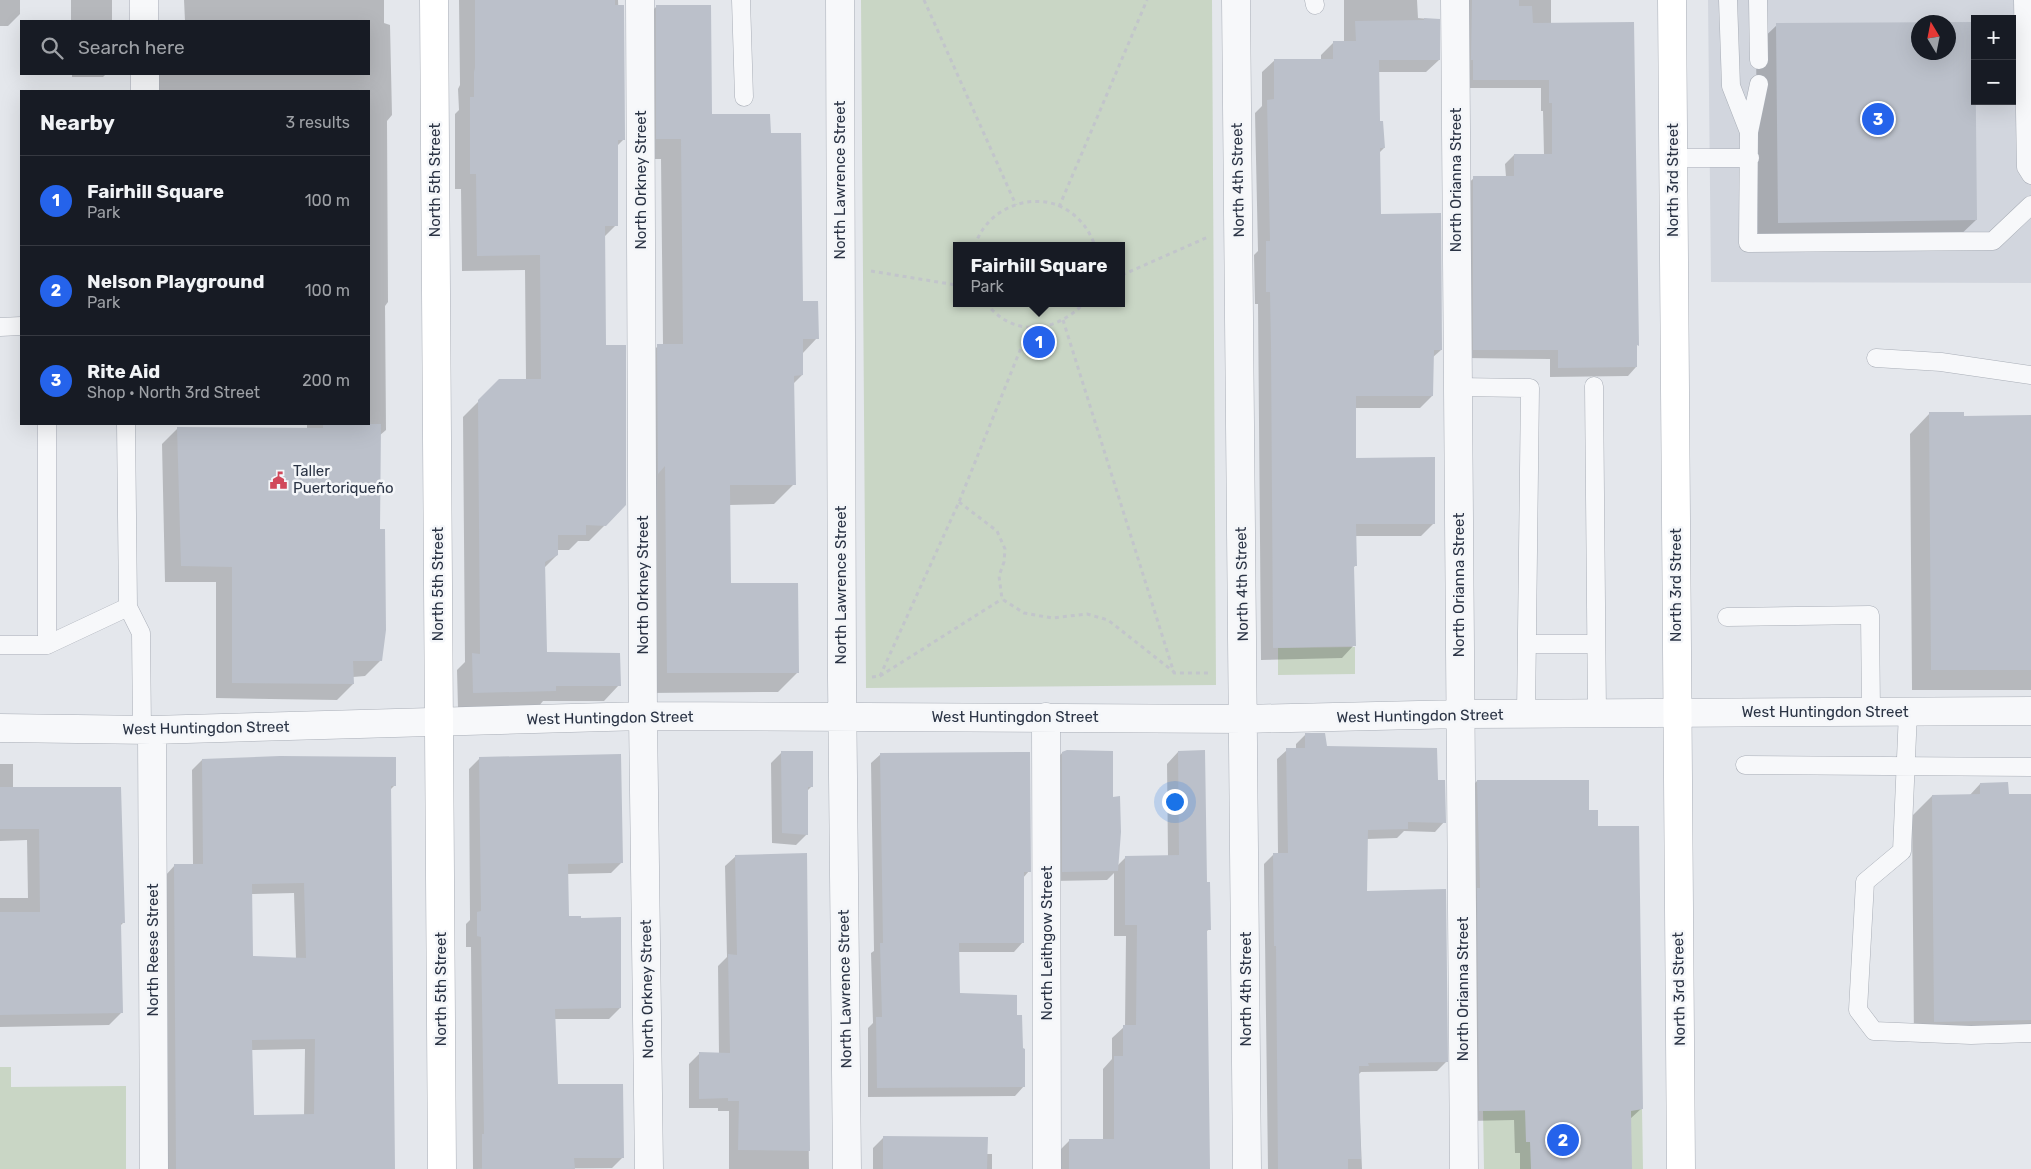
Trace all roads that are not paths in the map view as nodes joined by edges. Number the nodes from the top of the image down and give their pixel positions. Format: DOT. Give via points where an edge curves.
graph roads {
  1 [pos="144,0"];
  2 [pos="434,0"];
  3 [pos="640,0"];
  4 [pos="742,0"];
  5 [pos="840,0"];
  6 [pos="1236,0"];
  7 [pos="1455,0"];
  8 [pos="1672,0"];
  9 [pos="1728,0"];
  10 [pos="1758,0"];
  11 [pos="2023,0"];
  12 [pos="144,20"];
  13 [pos="1759,60"];
  14 [pos="145,75"];
  15 [pos="1759,84"];
  16 [pos="145,90"];
  17 [pos="744,97"];
  18 [pos="1749,132"];
  19 [pos="1673,158"];
  20 [pos="1750,158"];
  21 [pos="2031,175"];
  22 [pos="2031,204"];
  23 [pos="20,326"];
  24 [pos="0,327"];
  25 [pos="1876,358"];
  26 [pos="2031,375"];
  27 [pos="1594,386"];
  28 [pos="1458,387"];
  29 [pos="47,425"];
  30 [pos="126,425"];
  31 [pos="128,607"];
  32 [pos="1727,616"];
  33 [pos="1527,644"];
  34 [pos="1596,644"];
  35 [pos="0,645"];
  36 [pos="47,645"];
  37 [pos="2031,711"];
  38 [pos="1871,712"];
  39 [pos="1908,712"];
  40 [pos="1598,713"];
  41 [pos="1677,713"];
  42 [pos="1461,714"];
  43 [pos="1526,714"];
  44 [pos="643,716"];
  45 [pos="842,716"];
  46 [pos="1046,717"];
  47 [pos="1244,719"];
  48 [pos="439,722"];
  49 [pos="0,728"];
  50 [pos="147,730"];
  51 [pos="1744,765"];
  52 [pos="1907,766"];
  53 [pos="2031,767"];
  54 [pos="2031,1033"];
  55 [pos="154,1169"];
  56 [pos="442,1169"];
  57 [pos="649,1169"];
  58 [pos="846,1169"];
  59 [pos="1048,1169"];
  60 [pos="1247,1169"];
  61 [pos="1464,1169"];
  62 [pos="1681,1169"];
  1 -- 12 [label="street"];
  2 -- 48 [label="street, North 5th Street"];
  3 -- 44 [label="street, North Orkney Street"];
  4 -- 17 [label="lane"];
  5 -- 45 [label="street, North Lawrence Street"];
  6 -- 47 [label="street, North 4th Street"];
  7 -- 28 [label="street, North Orianna Street"];
  8 -- 19 [label="street, North 3rd Street"];
  9 -- 18 [label="lane" via="1731,86"];
  10 -- 13 [label="lane"];
  11 -- 21 [label="lane" via="2026,167"];
  14 -- 16 [label="street"];
  15 -- 18 [label="lane"];
  18 -- 20 [label="lane"];
  19 -- 20 [label="lane"];
  19 -- 41 [label="street, North 3rd Street"];
  20 -- 22 [label="lane" via="1748,243 1993,241"];
  23 -- 24 [label="lane"];
  25 -- 26 [label="lane" via="1942,362"];
  27 -- 34 [label="lane"];
  28 -- 33 [label="lane" via="1530,388"];
  28 -- 42 [label="street, North Orianna Street"];
  29 -- 36 [label="lane"];
  30 -- 31 [label="lane"];
  31 -- 36 [label="lane"];
  31 -- 50 [label="lane" via="141,633"];
  32 -- 38 [label="lane" via="1870,616"];
  33 -- 34 [label="lane"];
  33 -- 43 [label="lane"];
  34 -- 40 [label="lane"];
  35 -- 36 [label="lane"];
  37 -- 39 [label="street, West Huntingdon Street"];
  38 -- 39 [label="street, West Huntingdon Street"];
  38 -- 41 [label="street, West Huntingdon Street"];
  39 -- 52 [label="lane"];
  40 -- 41 [label="street, West Huntingdon Street"];
  40 -- 43 [label="street, West Huntingdon Street"];
  41 -- 62 [label="street, North 3rd Street"];
  42 -- 43 [label="street, West Huntingdon Street"];
  42 -- 47 [label="street, West Huntingdon Street"];
  42 -- 61 [label="street, North Orianna Street"];
  44 -- 45 [label="street, West Huntingdon Street"];
  44 -- 48 [label="street, West Huntingdon Street"];
  44 -- 57 [label="street, North Orkney Street"];
  45 -- 46 [label="street, West Huntingdon Street"];
  45 -- 58 [label="street, North Lawrence Street"];
  46 -- 47 [label="street, West Huntingdon Street"];
  46 -- 59 [label="street, North Leithgow Street"];
  47 -- 60 [label="street, North 4th Street"];
  48 -- 50 [label="street, West Huntingdon Street"];
  48 -- 56 [label="street, North 5th Street"];
  49 -- 50 [label="street, West Huntingdon Street"];
  50 -- 55 [label="street, North Reese Street"];
  51 -- 52 [label="lane"];
  52 -- 53 [label="lane"];
  52 -- 54 [label="lane" via="1902,851 1865,882 1858,1010 1874,1031 1971,1035"];
}
